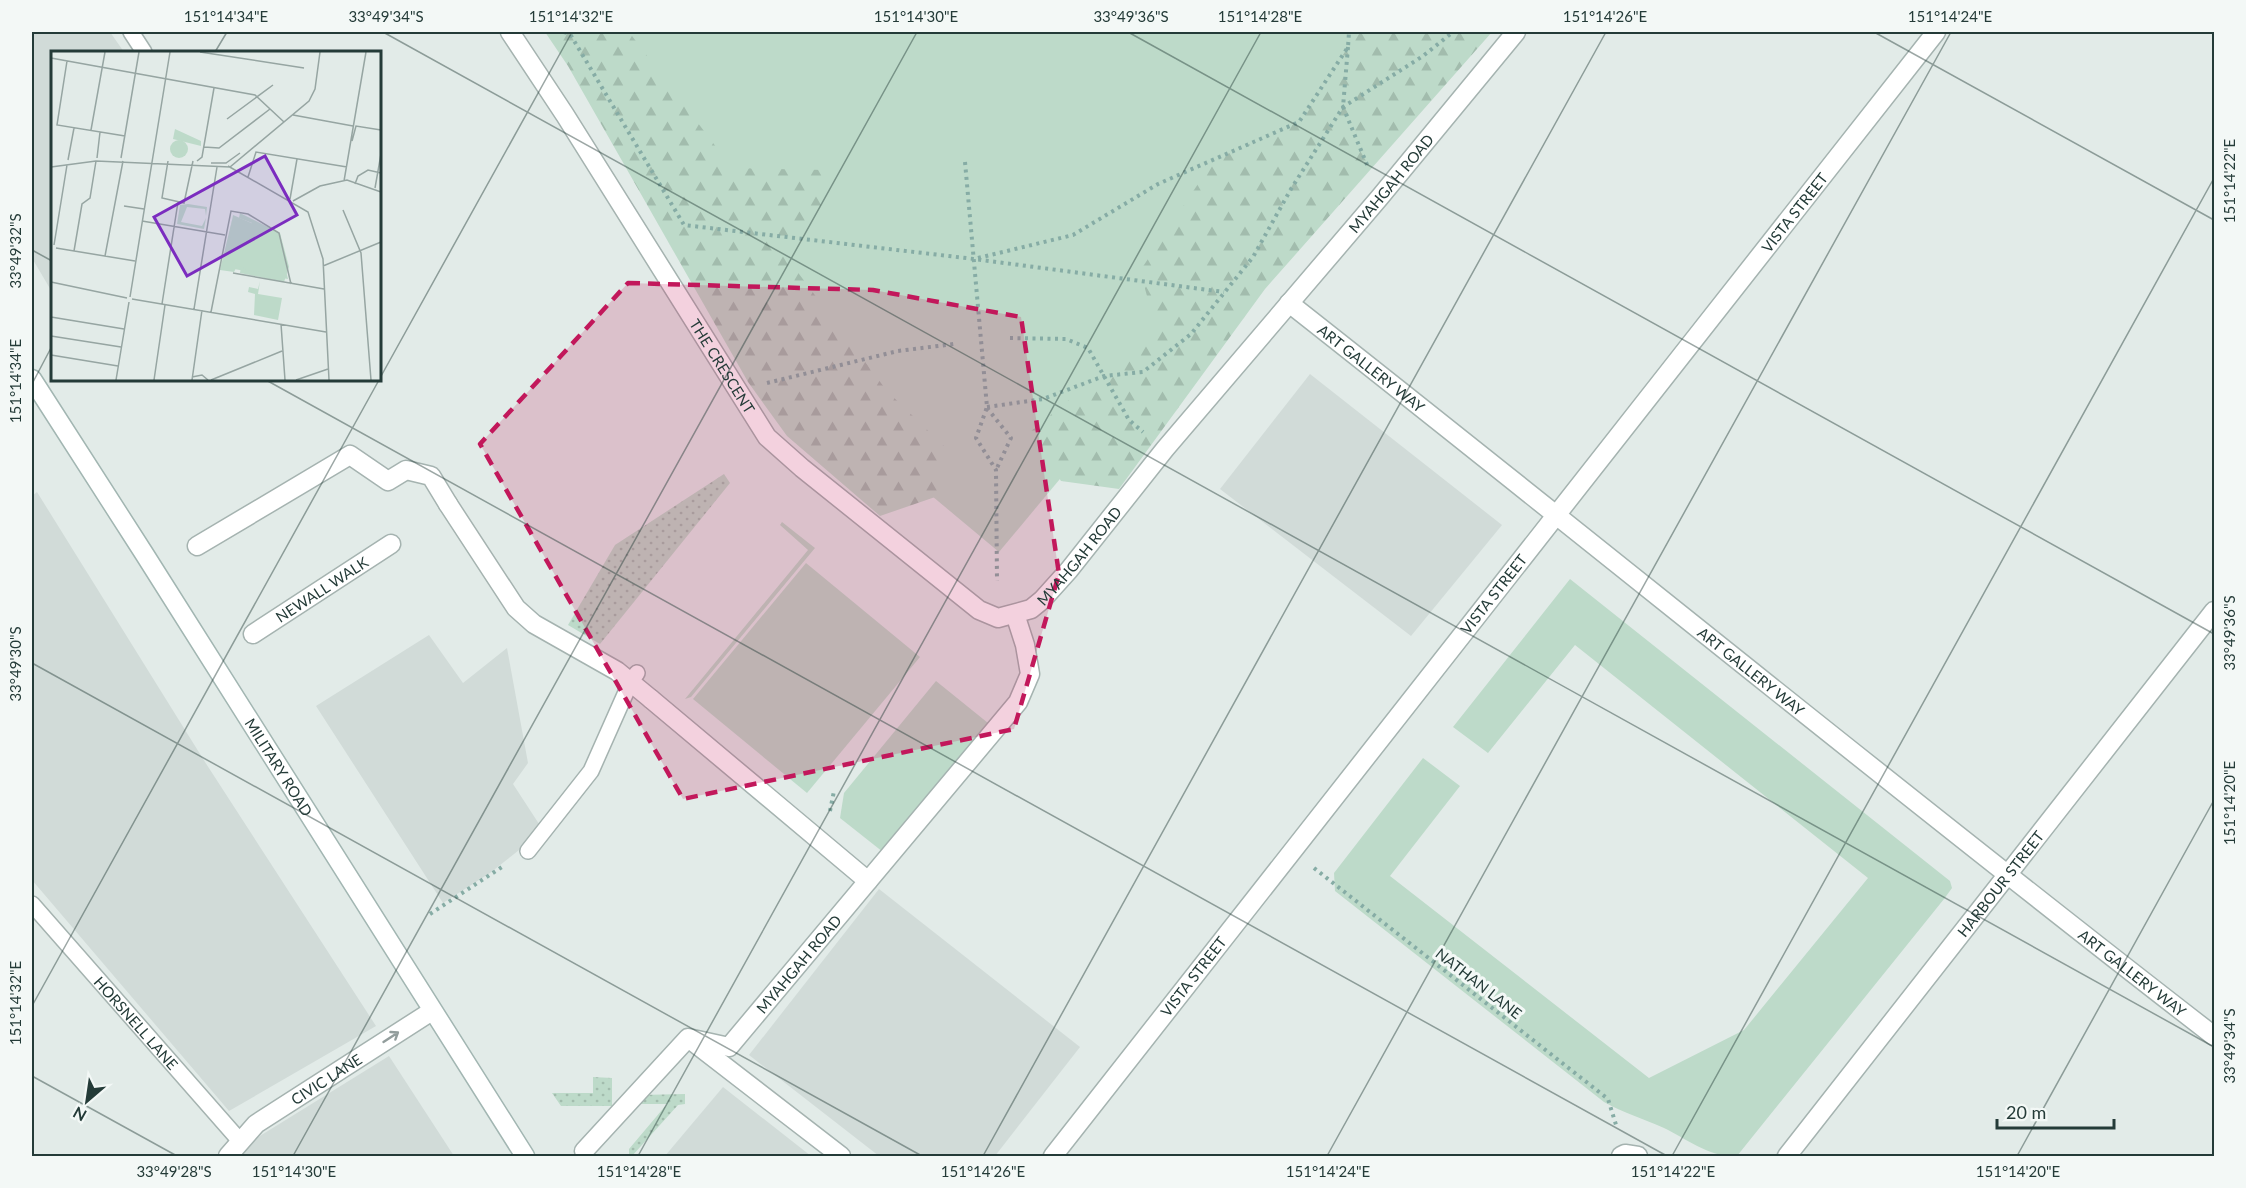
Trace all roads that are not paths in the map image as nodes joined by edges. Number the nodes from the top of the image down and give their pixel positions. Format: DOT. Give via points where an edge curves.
graph roads {
  1 [pos="131,32"];
  2 [pos="510,32"];
  3 [pos="1516,32"];
  4 [pos="1936,32"];
  5 [pos="143,51"];
  6 [pos="1289,303"];
  7 [pos="32,379"];
  8 [pos="1557,516"];
  9 [pos="391,544"];
  10 [pos="197,546"];
  11 [pos="2214,611"];
  12 [pos="1015,614"];
  13 [pos="253,634"];
  14 [pos="634,677"];
  15 [pos="528,851"];
  16 [pos="2007,875"];
  17 [pos="868,881"];
  18 [pos="32,904"];
  19 [pos="432,1011"];
  20 [pos="2214,1036"];
  21 [pos="688,1038"];
  22 [pos="240,1141"];
  23 [pos="584,1151"];
  24 [pos="228,1156"];
  25 [pos="525,1156"];
  26 [pos="841,1156"];
  27 [pos="1053,1156"];
  28 [pos="1787,1156"];
  1 -- 5 [label="lane"];
  2 -- 12 [label="street, THE CRESCENT" via="767,437 979,610 998,618"];
  3 -- 6 [label="street, MYAHGAH ROAD"];
  4 -- 8 [label="street, VISTA STREET"];
  6 -- 8 [label="street, ART GALLERY WAY"];
  6 -- 12 [label="street, MYAHGAH ROAD" via="1062,578 1031,609"];
  7 -- 19 [label="street, MILITARY ROAD"];
  8 -- 16 [label="street, ART GALLERY WAY"];
  8 -- 27 [label="street, VISTA STREET"];
  9 -- 13 [label="street, NEWALL WALK"];
  10 -- 14 [label="street" via="350,455 388,481 406,470 430,476 516,608 534,624"];
  11 -- 16 [label="street, HARBOUR STREET"];
  12 -- 17 [label="street, MYAHGAH ROAD" via="1030,674 1018,702"];
  14 -- 15 [label="lane" via="591,771"];
  14 -- 17 [label="street" via="651,699"];
  16 -- 20 [label="street, ART GALLERY WAY"];
  16 -- 28 [label="street, HARBOUR STREET"];
  17 -- 21 [label="street, MYAHGAH ROAD" via="729,1047"];
  18 -- 22 [label="lane, HORSNELL LANE"];
  22 -- 19 [label="street, CIVIC LANE, one-way" via="256,1124"];
  19 -- 25 [label="street, MILITARY ROAD"];
  21 -- 23 [label="street"];
  21 -- 26 [label="street"];
  22 -- 24 [label="street, CIVIC LANE"];
}
